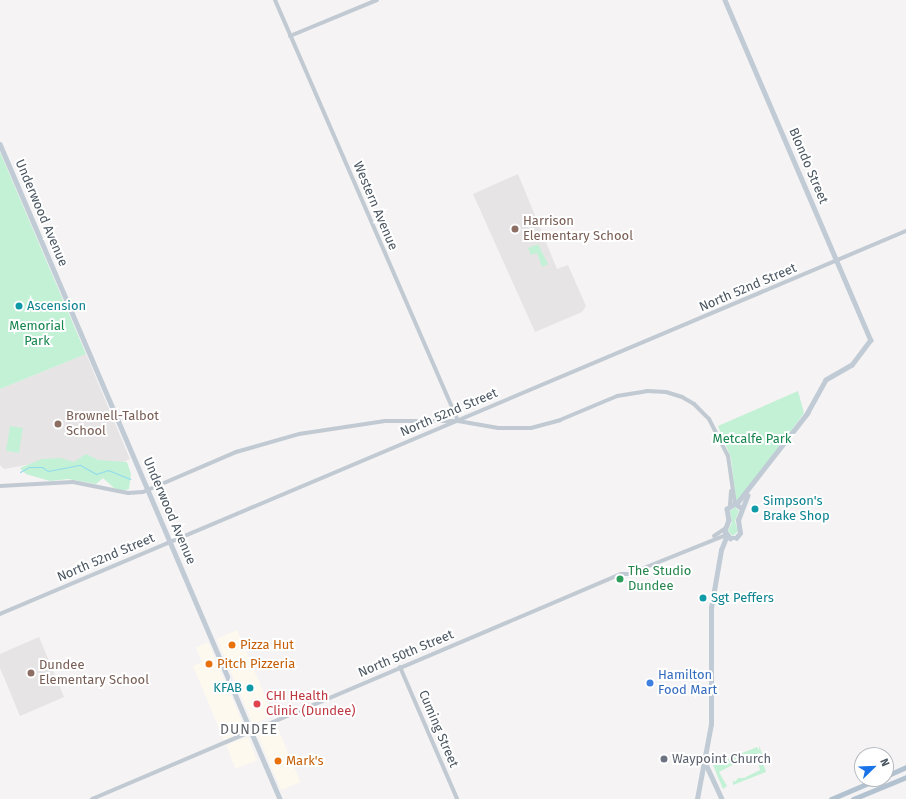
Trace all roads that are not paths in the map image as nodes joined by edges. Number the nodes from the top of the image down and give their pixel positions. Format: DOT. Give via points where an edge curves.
graph roads {
  1 [pos="275,0"];
  2 [pos="377,0"];
  3 [pos="725,0"];
  4 [pos="290,36"];
  5 [pos="0,144"];
  6 [pos="906,231"];
  7 [pos="837,260"];
  8 [pos="458,420"];
  9 [pos="0,486"];
  10 [pos="148,491"];
  11 [pos="748,493"];
  12 [pos="734,504"];
  13 [pos="742,509"];
  14 [pos="726,528"];
  15 [pos="728,536"];
  16 [pos="707,541"];
  17 [pos="170,542"];
  18 [pos="0,614"];
  19 [pos="400,668"];
  20 [pos="251,732"];
  21 [pos="705,762"];
  22 [pos="906,767"];
  23 [pos="894,772"];
  24 [pos="906,777"];
  25 [pos="859,787"];
  26 [pos="92,799"];
  27 [pos="280,799"];
  28 [pos="457,799"];
  29 [pos="697,799"];
  30 [pos="722,799"];
  31 [pos="831,799"];
  32 [pos="853,799"];
  1 -- 4 [label="street, Western Avenue"];
  2 -- 4 [label="street"];
  3 -- 7 [label="main road, Blondo Street"];
  4 -- 8 [label="street, Western Avenue"];
  5 -- 10 [label="main road, Underwood Avenue"];
  6 -- 7 [label="street, North 52nd Street"];
  7 -- 8 [label="street, North 52nd Street"];
  7 -- 11 [label="main road, Blondo Street" via="871,340 852,365 826,380 808,413"];
  8 -- 10 [label="street" via="385,421 289,436 236,452"];
  8 -- 12 [label="street" via="498,428 531,428 560,420 624,394 647,391 671,393 694,404 716,429 728,456"];
  8 -- 17 [label="street, North 52nd Street"];
  9 -- 10 [label="street" via="73,482 128,493"];
  10 -- 17 [label="main road, Underwood Avenue"];
  11 -- 12 [label="main road"];
  11 -- 13 [label="main road"];
  12 -- 13 [label="main road"];
  12 -- 14 [label="main road" via="727,511 729,520"];
  13 -- 15 [label="main road" via="738,520 740,534"];
  14 -- 15 [label="main road"];
  14 -- 16 [label="street, North 50th Street"];
  15 -- 16 [label="street, North 50th Street"];
  15 -- 21 [label="main road" via="720,557 710,616 711,716"];
  16 -- 19 [label="street, North 50th Street"];
  17 -- 18 [label="street, North 52nd Street"];
  17 -- 20 [label="main road, Underwood Avenue"];
  19 -- 20 [label="street, North 50th Street"];
  19 -- 28 [label="street, Cuming Street"];
  20 -- 26 [label="street, North 50th Street"];
  20 -- 27 [label="main road, Underwood Avenue"];
  21 -- 29 [label="main road"];
  21 -- 30 [label="main road"];
  22 -- 23 [label="main road"];
  24 -- 32 [label="main road"];
  25 -- 31 [label="main road"];
}
